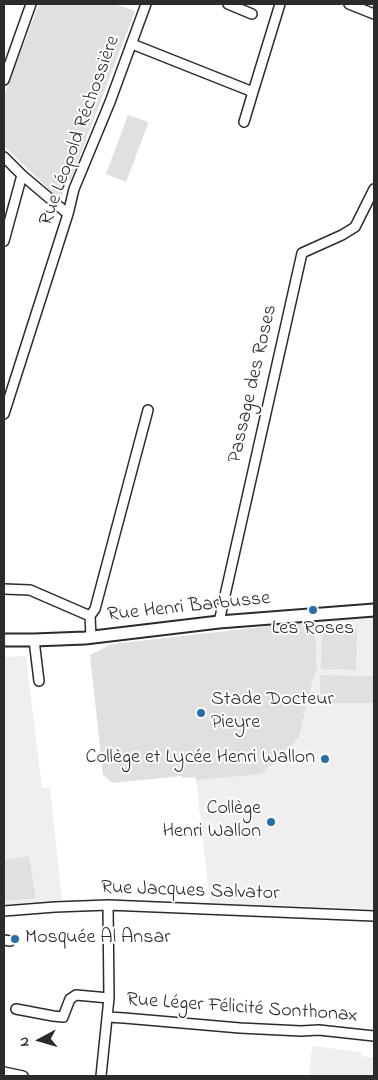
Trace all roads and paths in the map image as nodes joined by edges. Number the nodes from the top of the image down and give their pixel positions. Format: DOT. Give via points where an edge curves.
graph roads {
  1 [pos="32,4"];
  2 [pos="146,4"];
  3 [pos="228,4"];
  4 [pos="280,4"];
  5 [pos="349,4"];
  6 [pos="252,14"];
  7 [pos="374,14"];
  8 [pos="132,44"];
  9 [pos="4,80"];
  10 [pos="253,92"];
  11 [pos="244,122"];
  12 [pos="4,157"];
  13 [pos="22,175"];
  14 [pos="374,188"];
  15 [pos="68,214"];
  16 [pos="4,241"];
  17 [pos="148,410"];
  18 [pos="4,414"];
  19 [pos="4,589"];
  20 [pos="374,610"];
  21 [pos="90,616"];
  22 [pos="218,622"];
  23 [pos="91,638"];
  24 [pos="4,640"];
  25 [pos="34,640"];
  26 [pos="39,681"];
  27 [pos="108,905"];
  28 [pos="4,912"];
  29 [pos="374,916"];
  30 [pos="109,998"];
  31 [pos="16,1009"];
  32 [pos="108,1017"];
  33 [pos="374,1036"];
  34 [pos="4,1072"];
  35 [pos="24,1076"];
  36 [pos="101,1076"];
  1 -- 9 [label="street"];
  2 -- 8 [label="street, Rue Léopold Réchossière"];
  3 -- 6 [label="street"];
  4 -- 10 [label="street"];
  5 -- 7 [label="street"];
  8 -- 10 [label="street"];
  8 -- 15 [label="street, Rue Léopold Réchossière" via="74,189"];
  10 -- 11 [label="street"];
  12 -- 13 [label="street"];
  13 -- 15 [label="street"];
  13 -- 16 [label="street"];
  14 -- 22 [label="street, Passage des Roses" via="355,227 302,253"];
  15 -- 18 [label="street, Rue Léopold Réchossière"];
  17 -- 21 [label="street" via="95,609"];
  19 -- 21 [label="street, Rue Henri Barbusse" via="30,590"];
  20 -- 22 [label="street, Rue Henri Barbusse"];
  21 -- 23 [label="street, Rue Henri Barbusse"];
  22 -- 23 [label="street, Rue Henri Barbusse"];
  23 -- 25 [label="street"];
  24 -- 25 [label="street"];
  25 -- 26 [label="street"];
  27 -- 28 [label="street, Rue Jacques Salvator" via="55,906"];
  27 -- 29 [label="street, Rue Jacques Salvator"];
  27 -- 30 [label="street"];
  30 -- 31 [label="street" via="76,995 70,999 63,1016"];
  30 -- 32 [label="street"];
  32 -- 33 [label="street, Rue Léger Félicité Sonthonax"];
  32 -- 36 [label="street"];
  34 -- 35 [label="street"];
}
